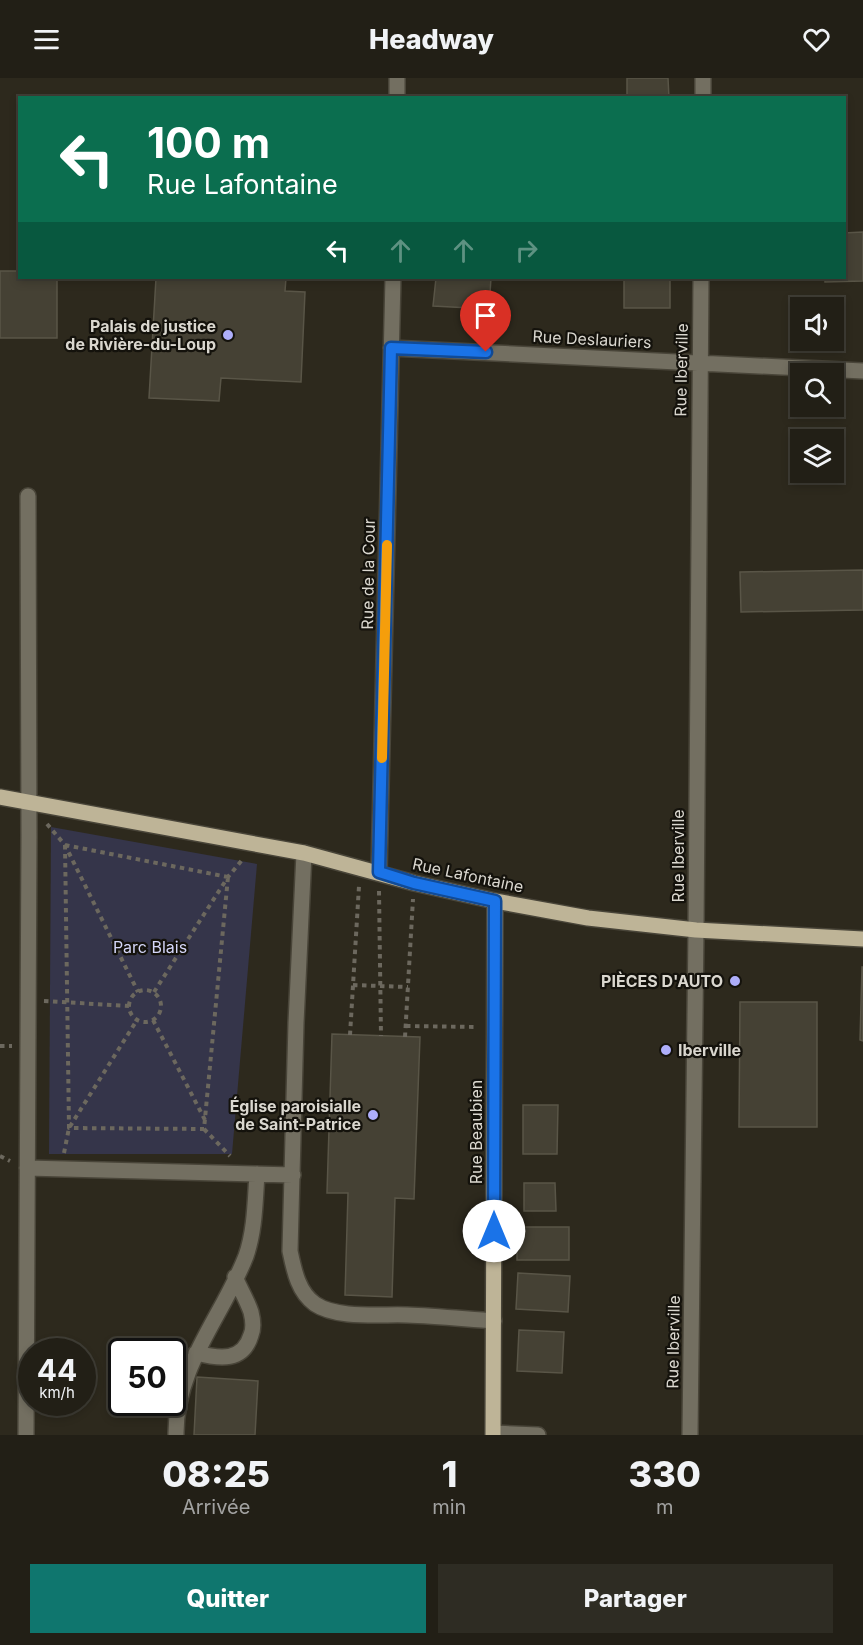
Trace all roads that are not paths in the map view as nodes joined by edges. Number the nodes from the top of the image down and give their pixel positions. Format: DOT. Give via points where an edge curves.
graph roads {
  1 [pos="397,78"];
  2 [pos="704,78"];
  3 [pos="397,96"];
  4 [pos="703,96"];
  5 [pos="393,279"];
  6 [pos="700,279"];
  7 [pos="391,348"];
  8 [pos="699,362"];
  9 [pos="863,371"];
  10 [pos="28,496"];
  11 [pos="0,797"];
  12 [pos="29,802"];
  13 [pos="304,853"];
  14 [pos="379,872"];
  15 [pos="495,901"];
  16 [pos="696,930"];
  17 [pos="863,939"];
  18 [pos="27,1168"];
  19 [pos="252,1174"];
  20 [pos="293,1175"];
  21 [pos="235,1277"];
  22 [pos="494,1321"];
  23 [pos="196,1353"];
  24 [pos="494,1434"];
  25 [pos="26,1435"];
  26 [pos="176,1435"];
  27 [pos="538,1435"];
  28 [pos="690,1435"];
  1 -- 3 [label="street"];
  2 -- 4 [label="street"];
  5 -- 7 [label="street, Rue de la Cour"];
  6 -- 8 [label="street, Rue Iberville"];
  7 -- 8 [label="street, Rue Deslauriers"];
  7 -- 14 [label="street, Rue de la Cour"];
  8 -- 9 [label="street, Rue Deslauriers"];
  8 -- 16 [label="street, Rue Iberville"];
  10 -- 12 [label="street"];
  11 -- 12 [label="main road, Rue Lafontaine"];
  12 -- 13 [label="main road, Rue Lafontaine"];
  12 -- 18 [label="street"];
  13 -- 14 [label="main road, Rue Lafontaine"];
  13 -- 20 [label="street"];
  14 -- 15 [label="main road, Rue Lafontaine"];
  15 -- 16 [label="main road, Rue Lafontaine" via="588,918"];
  15 -- 22 [label="main road, Rue Beaubien"];
  16 -- 17 [label="main road, Rue Lafontaine"];
  16 -- 28 [label="street, Rue Iberville"];
  18 -- 19 [label="street"];
  18 -- 25 [label="street"];
  19 -- 20 [label="street"];
  19 -- 21 [label="street" via="254,1222 246,1256"];
  20 -- 22 [label="street" via="290,1251 294,1273 316,1304 361,1314"];
  21 -- 23 [label="street"];
  21 -- 23 [label="street" via="251,1313 254,1329 248,1345 239,1354 226,1358"];
  22 -- 24 [label="main road, Rue Beaubien"];
  23 -- 26 [label="street" via="186,1374"];
  24 -- 27 [label="street"];
}
